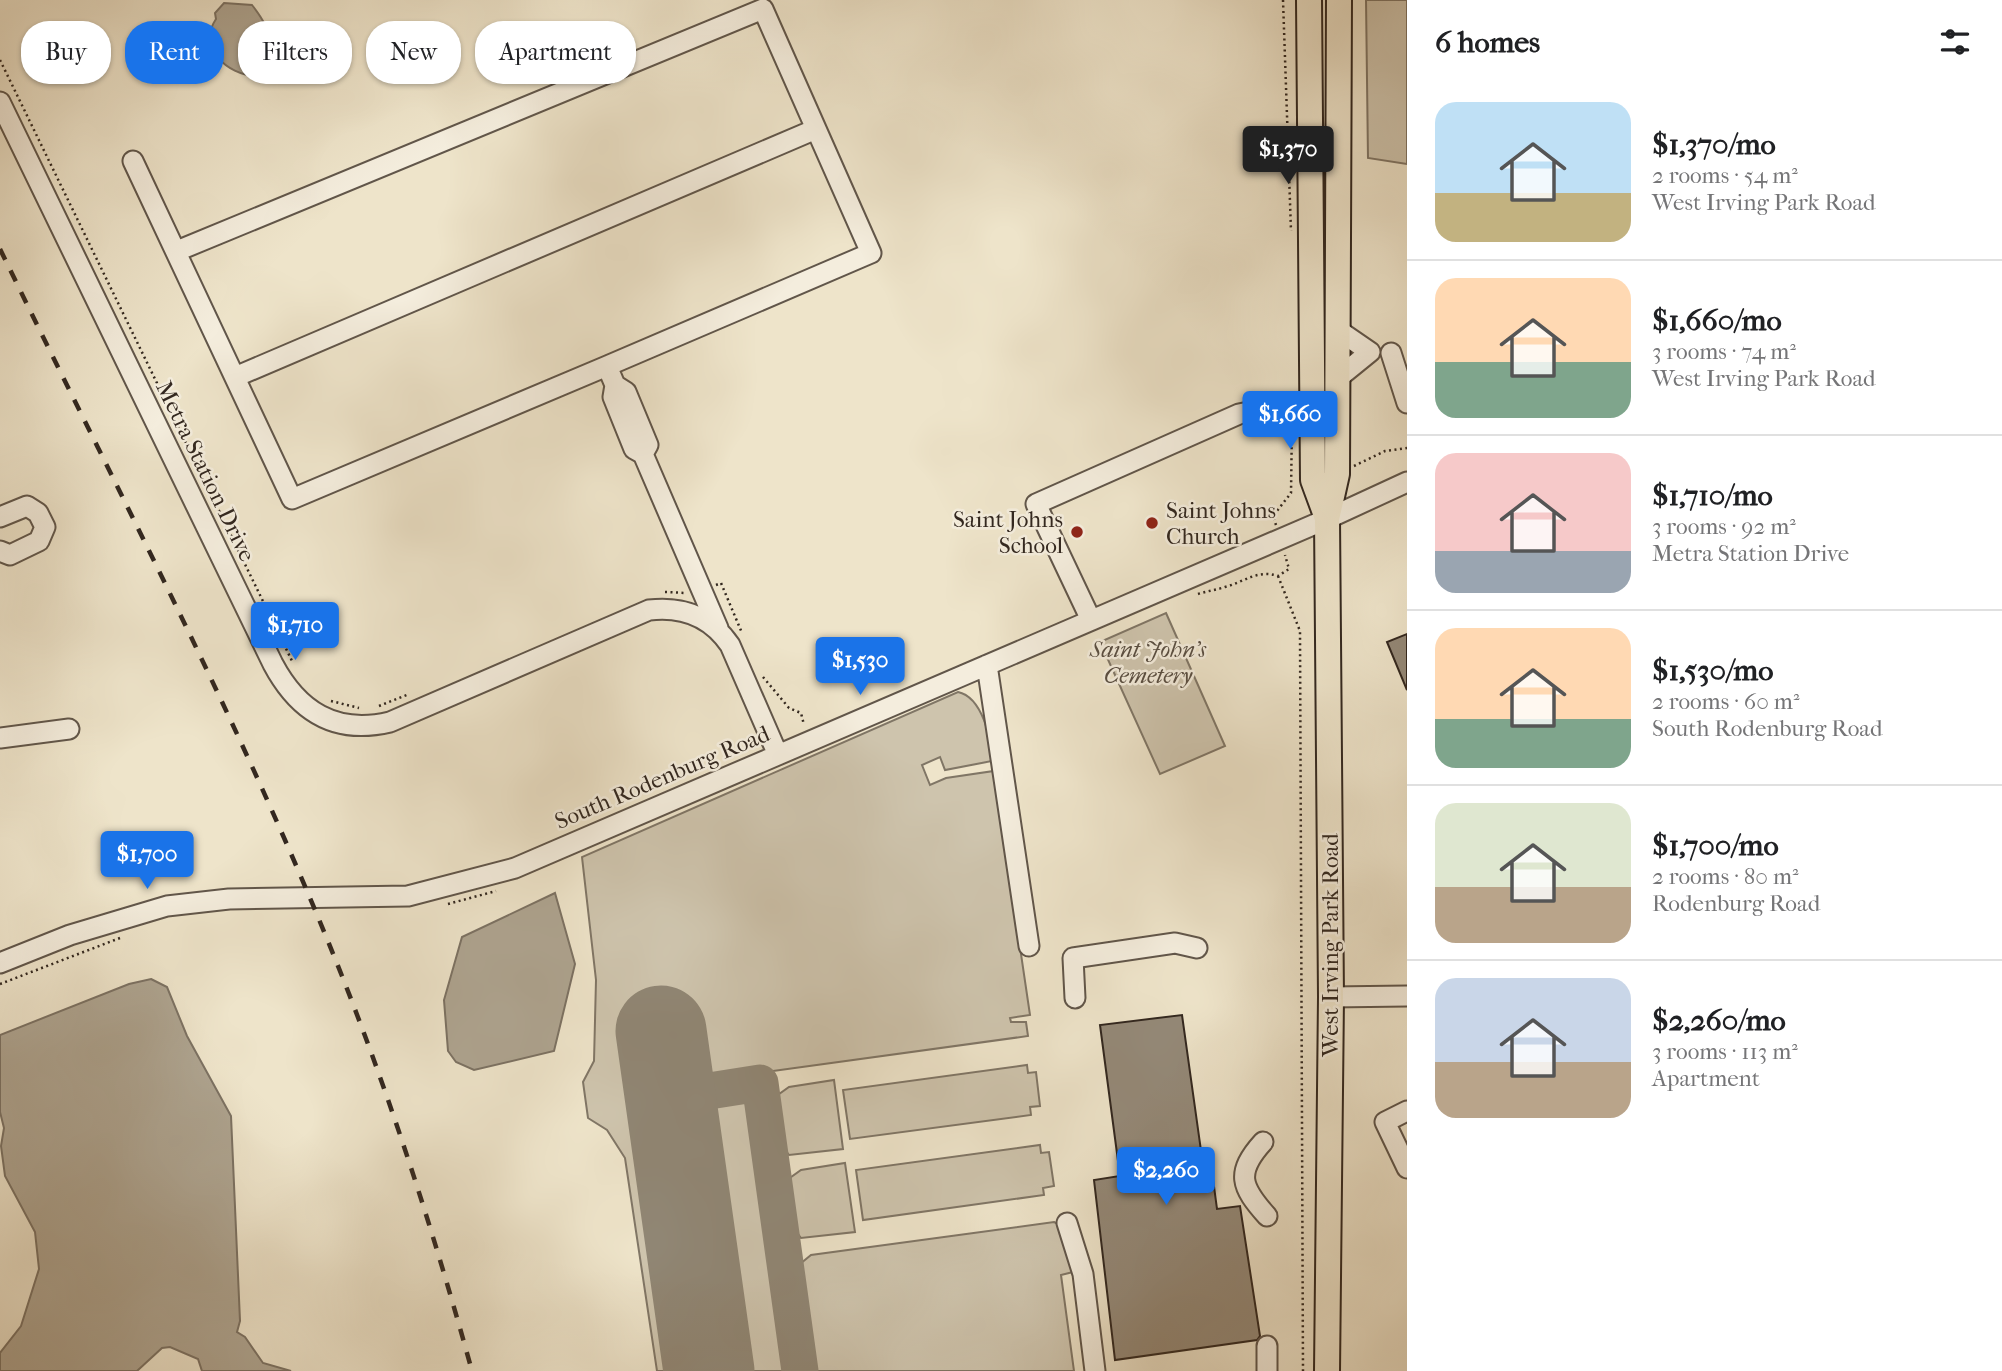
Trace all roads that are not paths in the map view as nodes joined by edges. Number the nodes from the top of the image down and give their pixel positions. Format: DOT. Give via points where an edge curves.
graph roads {
  1 [pos="1309,0"];
  2 [pos="1339,0"];
  3 [pos="0,102"];
  4 [pos="816,129"];
  5 [pos="133,161"];
  6 [pos="177,251"];
  7 [pos="1338,330"];
  8 [pos="1399,350"];
  9 [pos="1370,352"];
  10 [pos="607,366"];
  11 [pos="234,377"];
  12 [pos="1338,378"];
  13 [pos="1407,403"];
  14 [pos="1303,408"];
  15 [pos="1407,482"];
  16 [pos="0,517"];
  17 [pos="1327,519"];
  18 [pos="0,551"];
  19 [pos="1091,620"];
  20 [pos="719,629"];
  21 [pos="987,665"];
  22 [pos="69,729"];
  23 [pos="0,738"];
  24 [pos="778,755"];
  25 [pos="1029,946"];
  26 [pos="1197,948"];
  27 [pos="0,964"];
  28 [pos="1407,996"];
  29 [pos="1331,997"];
  30 [pos="1075,998"];
  31 [pos="1407,1111"];
  32 [pos="1263,1142"];
  33 [pos="1407,1168"];
  34 [pos="1267,1216"];
  35 [pos="1067,1223"];
  36 [pos="1267,1346"];
  37 [pos="1095,1371"];
  38 [pos="1267,1371"];
  39 [pos="1327,1371"];
  1 -- 14 [label="main road, West Irving Park Road"];
  2 -- 7 [label="main road, West Irving Park Road"];
  3 -- 20 [label="street, Metra Station Drive" via="273,664 285,687 304,705 329,720 370,727 649,610 684,611"];
  4 -- 6 [label="street" via="763,9"];
  4 -- 10 [label="street" via="871,253"];
  4 -- 11 [label="street"];
  5 -- 6 [label="street"];
  6 -- 11 [label="street"];
  7 -- 9 [label="street"];
  7 -- 12 [label="main road, West Irving Park Road"];
  8 -- 9 [label="street"];
  8 -- 13 [label="street"];
  9 -- 12 [label="street"];
  10 -- 11 [label="street" via="292,499"];
  10 -- 20 [label="street" via="614,385 626,392 648,445 643,454"];
  12 -- 17 [label="main road, West Irving Park Road" via="1337,474"];
  14 -- 17 [label="main road, West Irving Park Road" via="1313,480"];
  14 -- 19 [label="street" via="1239,414 1036,504"];
  15 -- 17 [label="street, South Rodenburg Road"];
  16 -- 18 [label="street" via="27,506 38,513 45,527 39,541 10,555"];
  17 -- 19 [label="street, South Rodenburg Road"];
  17 -- 29 [label="main road, West Irving Park Road"];
  19 -- 21 [label="street, South Rodenburg Road"];
  20 -- 24 [label="street"];
  21 -- 24 [label="street, South Rodenburg Road"];
  21 -- 25 [label="street"];
  22 -- 23 [label="street"];
  24 -- 27 [label="street, South Rodenburg Road" via="514,868 408,896 229,899 167,906 70,935"];
  26 -- 30 [label="street" via="1175,943 1073,958"];
  28 -- 29 [label="street"];
  29 -- 39 [label="main road, West Irving Park Road"];
  31 -- 33 [label="street" via="1385,1122"];
  32 -- 34 [label="street" via="1248,1159 1245,1177 1249,1195"];
  35 -- 37 [label="street" via="1083,1274"];
  36 -- 38 [label="street"];
}
